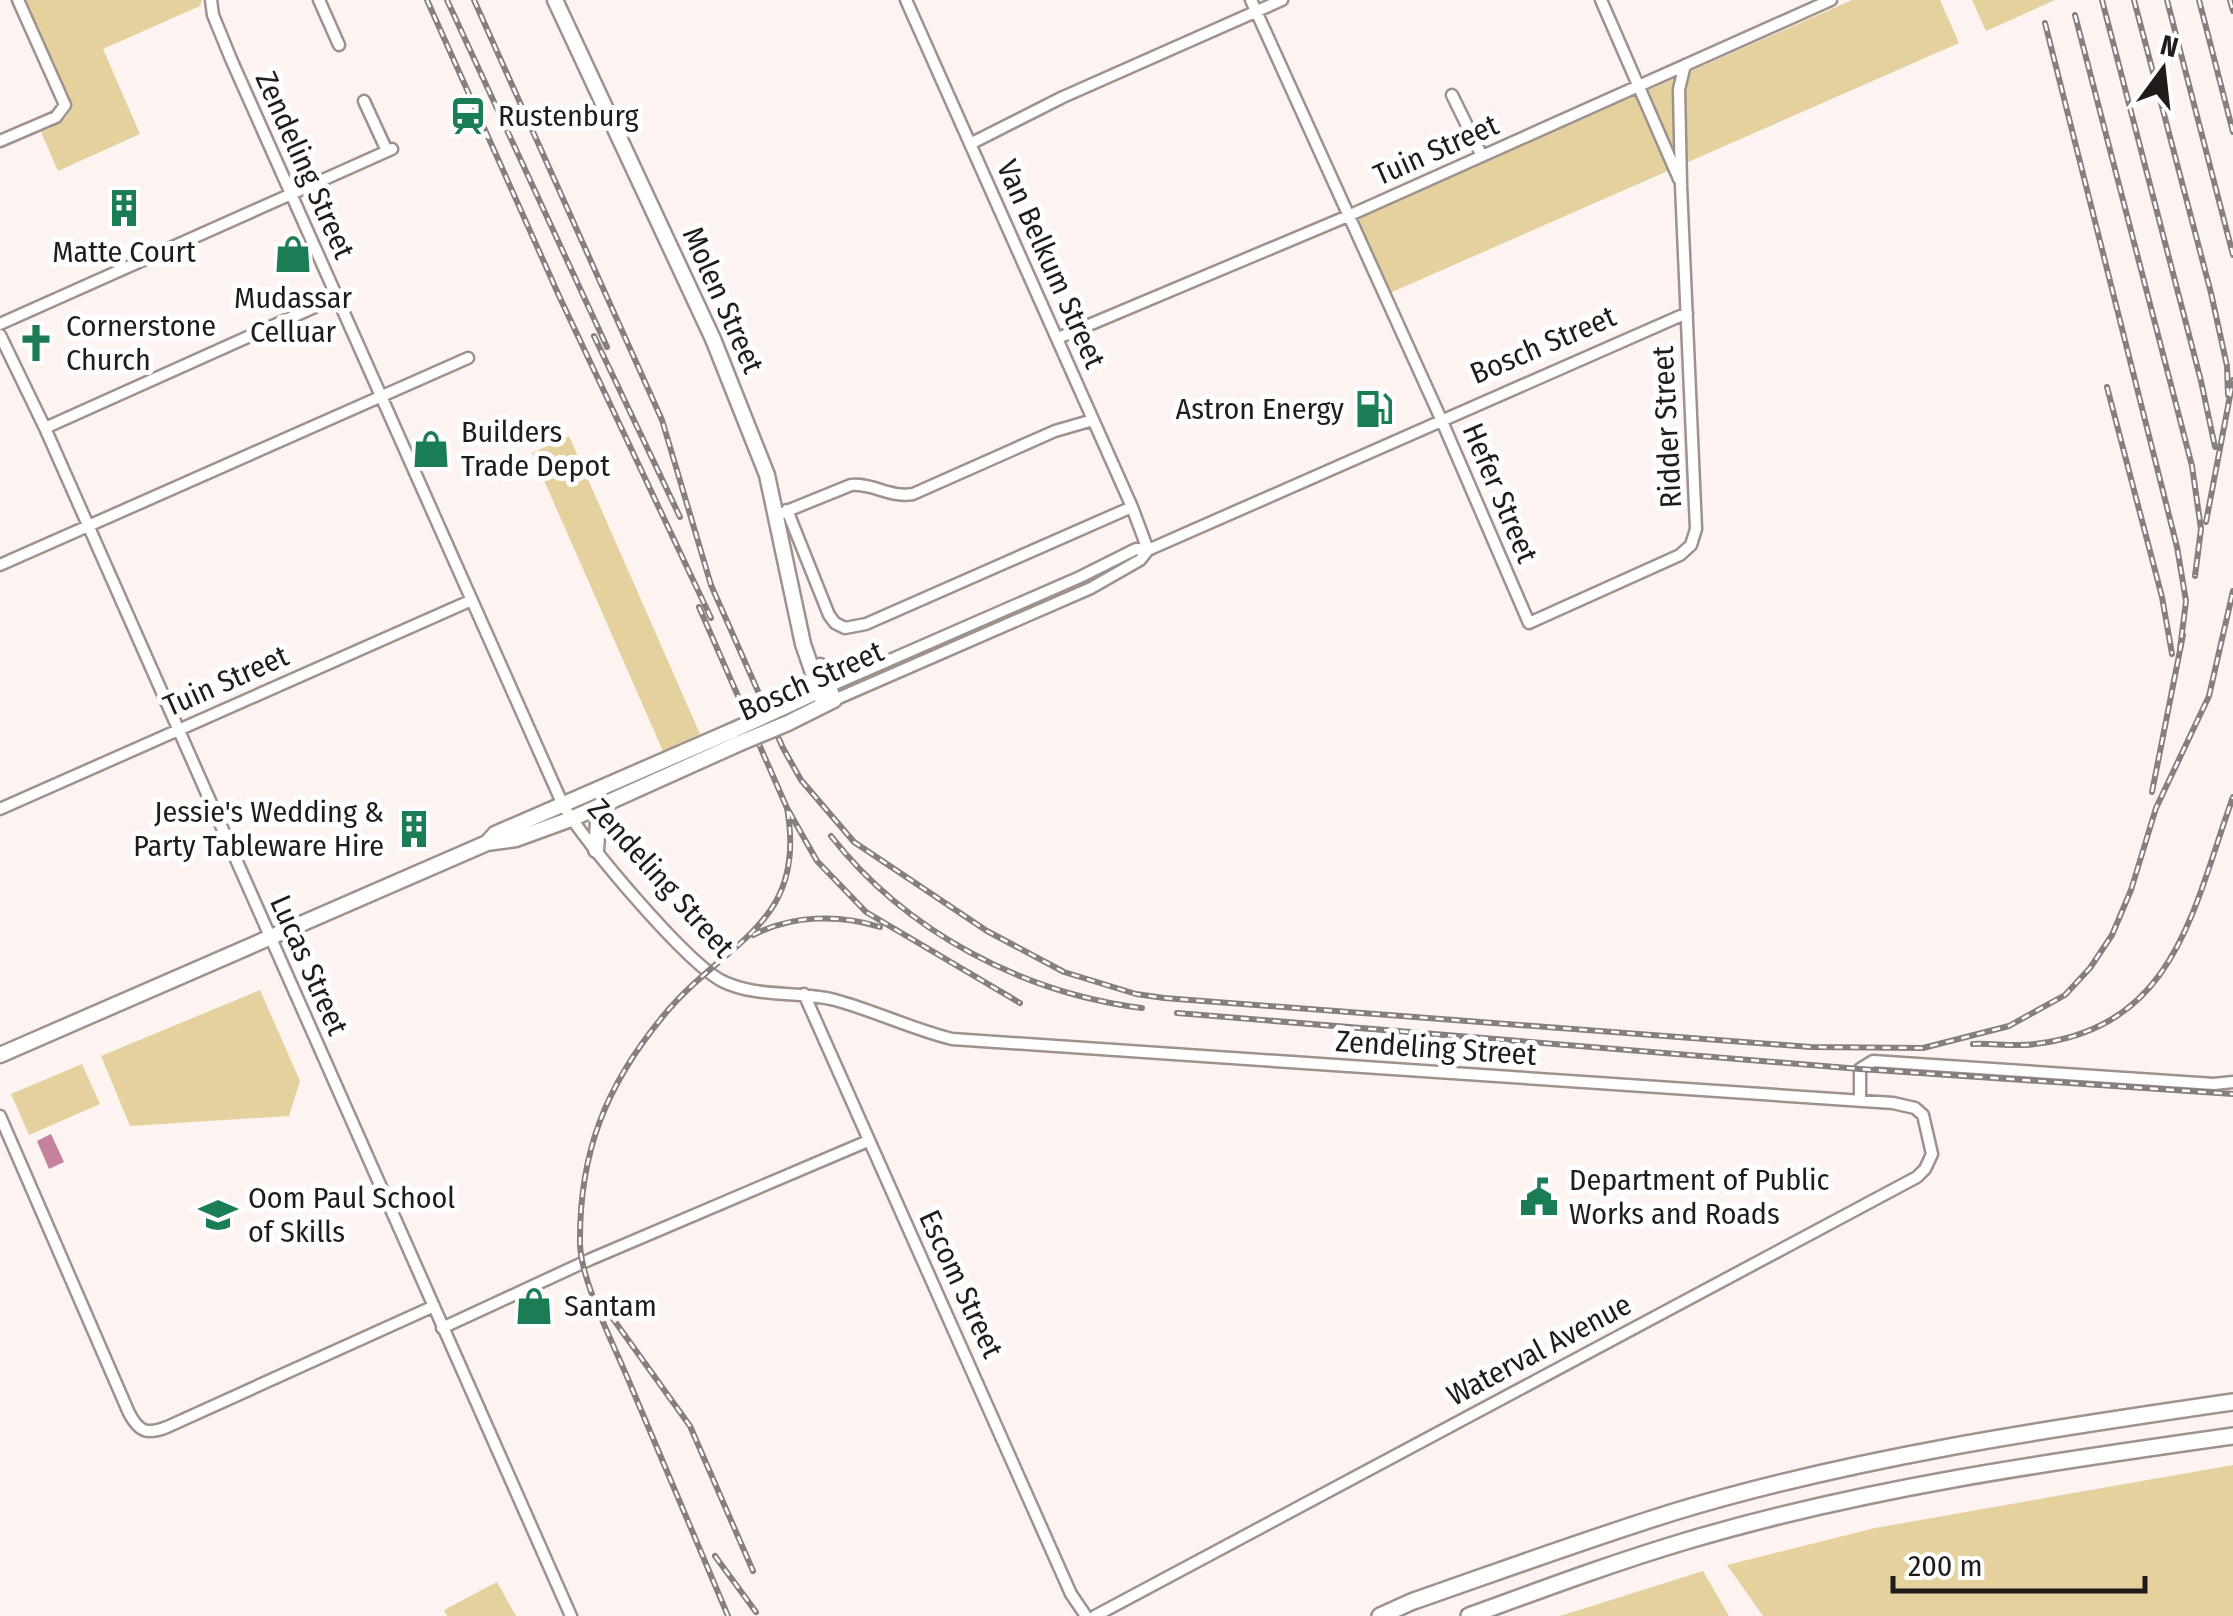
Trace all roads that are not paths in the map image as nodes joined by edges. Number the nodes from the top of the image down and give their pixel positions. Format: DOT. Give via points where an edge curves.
graph roads {
  1 [pos="18,0"];
  2 [pos="211,0"];
  3 [pos="319,0"];
  4 [pos="555,0"];
  5 [pos="906,0"];
  6 [pos="1282,0"];
  7 [pos="1601,0"];
  8 [pos="1831,0"];
  9 [pos="1254,6"];
  10 [pos="340,45"];
  11 [pos="1685,65"];
  12 [pos="1639,86"];
  13 [pos="1452,94"];
  14 [pos="364,101"];
  15 [pos="0,141"];
  16 [pos="970,144"];
  17 [pos="1482,156"];
  18 [pos="1681,184"];
  19 [pos="290,195"];
  20 [pos="1348,216"];
  21 [pos="337,297"];
  22 [pos="1686,313"];
  23 [pos="0,324"];
  24 [pos="0,335"];
  25 [pos="1058,338"];
  26 [pos="468,358"];
  27 [pos="378,396"];
  28 [pos="1441,419"];
  29 [pos="1093,420"];
  30 [pos="44,428"];
  31 [pos="1132,507"];
  32 [pos="781,513"];
  33 [pos="87,527"];
  34 [pos="1148,550"];
  35 [pos="0,566"];
  36 [pos="472,600"];
  37 [pos="1529,624"];
  38 [pos="803,635"];
  39 [pos="808,660"];
  40 [pos="826,696"];
  41 [pos="802,698"];
  42 [pos="176,730"];
  43 [pos="737,736"];
  44 [pos="605,804"];
  45 [pos="0,810"];
  46 [pos="567,812"];
  47 [pos="596,850"];
  48 [pos="270,936"];
  49 [pos="804,994"];
  50 [pos="0,1055"];
  51 [pos="2233,1082"];
  52 [pos="1860,1101"];
  53 [pos="1893,1103"];
  54 [pos="0,1116"];
  55 [pos="868,1141"];
  56 [pos="432,1307"];
  57 [pos="442,1328"];
  58 [pos="2233,1402"];
  59 [pos="2233,1436"];
  60 [pos="1071,1594"];
  61 [pos="570,1616"];
  62 [pos="1076,1616"];
  63 [pos="1086,1616"];
  64 [pos="1095,1616"];
  65 [pos="1380,1616"];
  66 [pos="1469,1616"];
  1 -- 15 [label="street" via="64,110"];
  2 -- 19 [label="street, Zendeling Street"];
  3 -- 10 [label="street"];
  4 -- 32 [label="street, Molen Street" via="713,339"];
  5 -- 16 [label="street, Van Belkum Street"];
  6 -- 9 [label="street"];
  7 -- 12 [label="street, Ridder Street"];
  8 -- 11 [label="street, Tuin Street"];
  9 -- 16 [label="street"];
  9 -- 20 [label="street, Hefer Street"];
  11 -- 12 [label="street, Tuin Street"];
  11 -- 18 [label="street, Ridder Street"];
  12 -- 17 [label="street, Tuin Street"];
  12 -- 18 [label="street, Ridder Street"];
  13 -- 17 [label="street"];
  14 -- 19 [label="street" via="390,150"];
  16 -- 25 [label="street, Van Belkum Street"];
  17 -- 20 [label="street, Tuin Street"];
  18 -- 22 [label="street, Ridder Street"];
  19 -- 21 [label="street, Zendeling Street"];
  19 -- 23 [label="street"];
  20 -- 25 [label="street, Tuin Street"];
  20 -- 28 [label="street, Hefer Street"];
  21 -- 27 [label="street, Zendeling Street"];
  21 -- 30 [label="street"];
  22 -- 28 [label="street, Bosch Street"];
  22 -- 37 [label="street, Ridder Street" via="1696,517 1690,545 1668,562"];
  24 -- 30 [label="street, Lucas Street"];
  25 -- 29 [label="street, Van Belkum Street"];
  26 -- 27 [label="street"];
  27 -- 33 [label="street"];
  27 -- 36 [label="street, Zendeling Street"];
  28 -- 34 [label="street, Bosch Street"];
  28 -- 37 [label="street, Hefer Street"];
  29 -- 31 [label="street, Van Belkum Street"];
  29 -- 32 [label="street" via="1055,430 912,494 859,484"];
  30 -- 33 [label="street, Lucas Street"];
  31 -- 32 [label="street" via="852,628 829,615"];
  31 -- 34 [label="street, Van Belkum Street"];
  32 -- 38 [label="street, Molen Street"];
  33 -- 35 [label="street"];
  33 -- 42 [label="street, Lucas Street"];
  34 -- 40 [label="street, Bosch Street"];
  36 -- 42 [label="street, Tuin Street"];
  36 -- 46 [label="street, Zendeling Street"];
  38 -- 39 [label="street"];
  38 -- 40 [label="street"];
  39 -- 40 [label="street"];
  39 -- 41 [label="street"];
  40 -- 41 [label="street, Bosch Street"];
  40 -- 43 [label="street, Bosch Street, bridge" via="788,723"];
  41 -- 43 [label="street, Bosch Street, bridge"];
  42 -- 45 [label="street, Tuin Street"];
  42 -- 48 [label="street, Lucas Street"];
  43 -- 44 [label="street, Bosch Street"];
  43 -- 46 [label="street, Bosch Street"];
  44 -- 46 [label="street, Bosch Street"];
  44 -- 47 [label="street"];
  46 -- 47 [label="street, Zendeling Street"];
  46 -- 48 [label="street, Bosch Street" via="516,839 487,843"];
  47 -- 49 [label="street, Zendeling Street" via="721,981"];
  48 -- 50 [label="street, Bosch Street"];
  48 -- 56 [label="street, Lucas Street"];
  49 -- 52 [label="street, Zendeling Street" via="924,1032 982,1042"];
  49 -- 55 [label="street, Escom Street"];
  51 -- 52 [label="street" via="1873,1061 1860,1069"];
  52 -- 53 [label="street, Zendeling Street"];
  53 -- 64 [label="street, Waterval Avenue" via="1922,1115 1932,1154 1917,1176"];
  54 -- 56 [label="street" via="129,1413 149,1433"];
  55 -- 57 [label="street"];
  55 -- 60 [label="street, Escom Street"];
  56 -- 57 [label="street, Lucas Street"];
  57 -- 61 [label="street, Lucas Street"];
  58 -- 65 [label="main road" via="1835,1471 1678,1511"];
  59 -- 66 [label="main road" via="1991,1471 1839,1503 1686,1541"];
  60 -- 62 [label="street, Escom Street"];
  60 -- 63 [label="street, Escom Street"];
}
